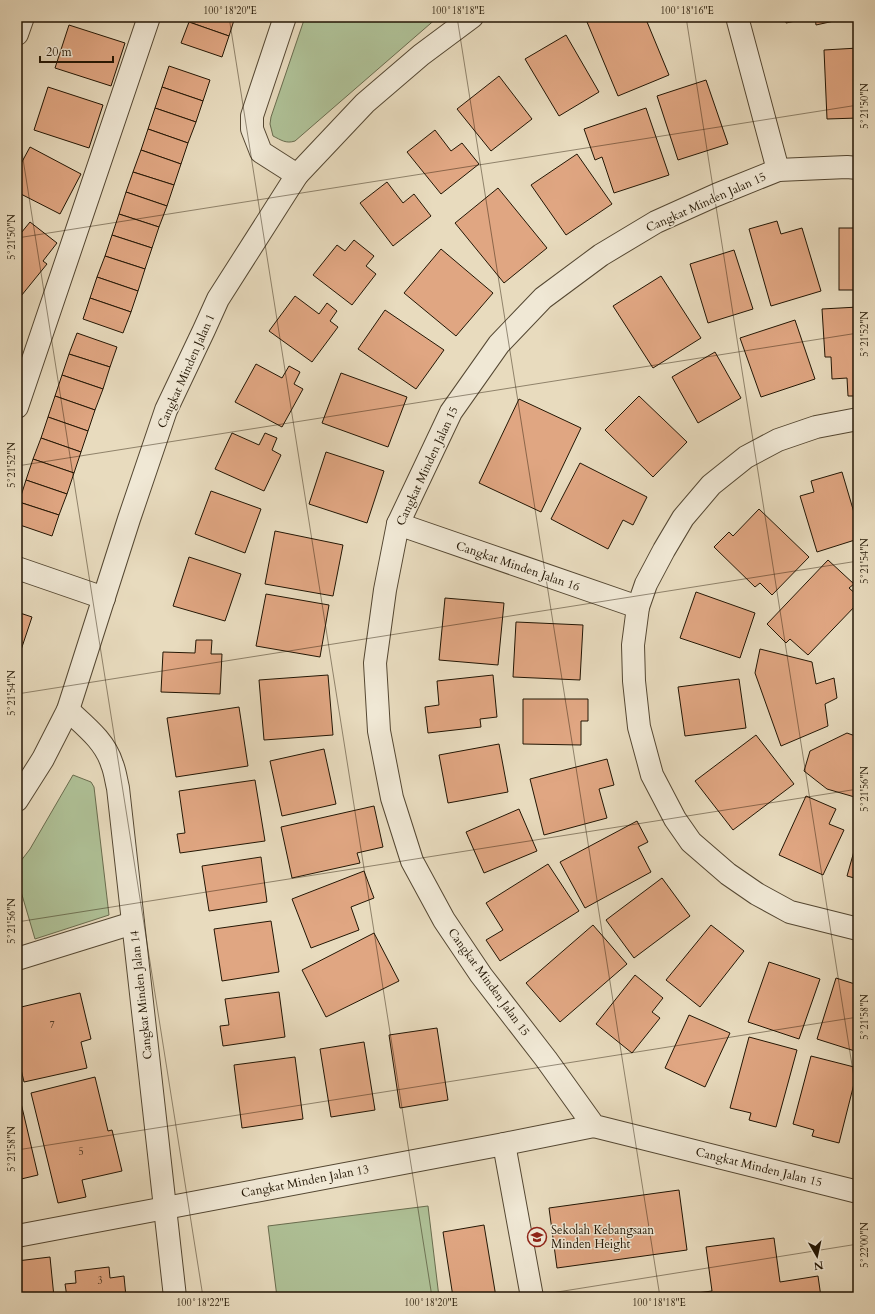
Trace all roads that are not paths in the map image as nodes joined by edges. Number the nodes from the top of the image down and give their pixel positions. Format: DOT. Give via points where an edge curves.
graph roads {
  1 [pos="23,17"];
  2 [pos="149,17"];
  3 [pos="286,17"];
  4 [pos="472,17"];
  5 [pos="737,17"];
  6 [pos="17,34"];
  7 [pos="858,168"];
  8 [pos="778,170"];
  9 [pos="297,175"];
  10 [pos="17,407"];
  11 [pos="858,419"];
  12 [pos="398,524"];
  13 [pos="17,568"];
  14 [pos="104,598"];
  15 [pos="638,607"];
  16 [pos="68,710"];
  17 [pos="17,800"];
  18 [pos="133,923"];
  19 [pos="858,929"];
  20 [pos="17,959"];
  21 [pos="594,1126"];
  22 [pos="504,1144"];
  23 [pos="858,1192"];
  24 [pos="165,1207"];
  25 [pos="17,1236"];
  26 [pos="175,1297"];
  27 [pos="532,1297"];
  1 -- 6 [label="street"];
  2 -- 10 [label="street"];
  3 -- 9 [label="street" via="252,116 252,129 261,152"];
  4 -- 9 [label="street, Cangkat Minden Jalan 1" via="421,55 365,103"];
  5 -- 8 [label="street, Cangkat Minden Jalan 15"];
  7 -- 8 [label="street, Cangkat Minden Jalan 15"];
  8 -- 12 [label="street, Cangkat Minden Jalan 15" via="656,222 601,255 543,298 499,344 451,412"];
  9 -- 14 [label="street, Cangkat Minden Jalan 1" via="218,299 166,410"];
  11 -- 15 [label="street" via="816,427 778,440 746,457 711,485 683,518 646,584"];
  12 -- 15 [label="street, Cangkat Minden Jalan 16"];
  12 -- 21 [label="street, Cangkat Minden Jalan 15" via="385,590 375,663 379,731 392,798 412,861 444,920 481,975"];
  13 -- 14 [label="street"];
  14 -- 16 [label="street, Cangkat Minden Jalan 1"];
  15 -- 19 [label="street" via="633,645 634,681 640,727 652,775 675,819 691,842 728,874 757,894 790,912"];
  16 -- 17 [label="street, Cangkat Minden Jalan 1" via="43,760"];
  16 -- 18 [label="street, Cangkat Minden Jalan 14" via="90,730 112,763 118,788"];
  18 -- 20 [label="street"];
  18 -- 24 [label="street, Cangkat Minden Jalan 14"];
  21 -- 22 [label="street, Cangkat Minden Jalan 13"];
  21 -- 23 [label="street, Cangkat Minden Jalan 15"];
  22 -- 24 [label="street, Cangkat Minden Jalan 13"];
  22 -- 27 [label="street"];
  24 -- 25 [label="street, Cangkat Minden Jalan 13"];
  24 -- 26 [label="street, Cangkat Minden Jalan 14"];
}
